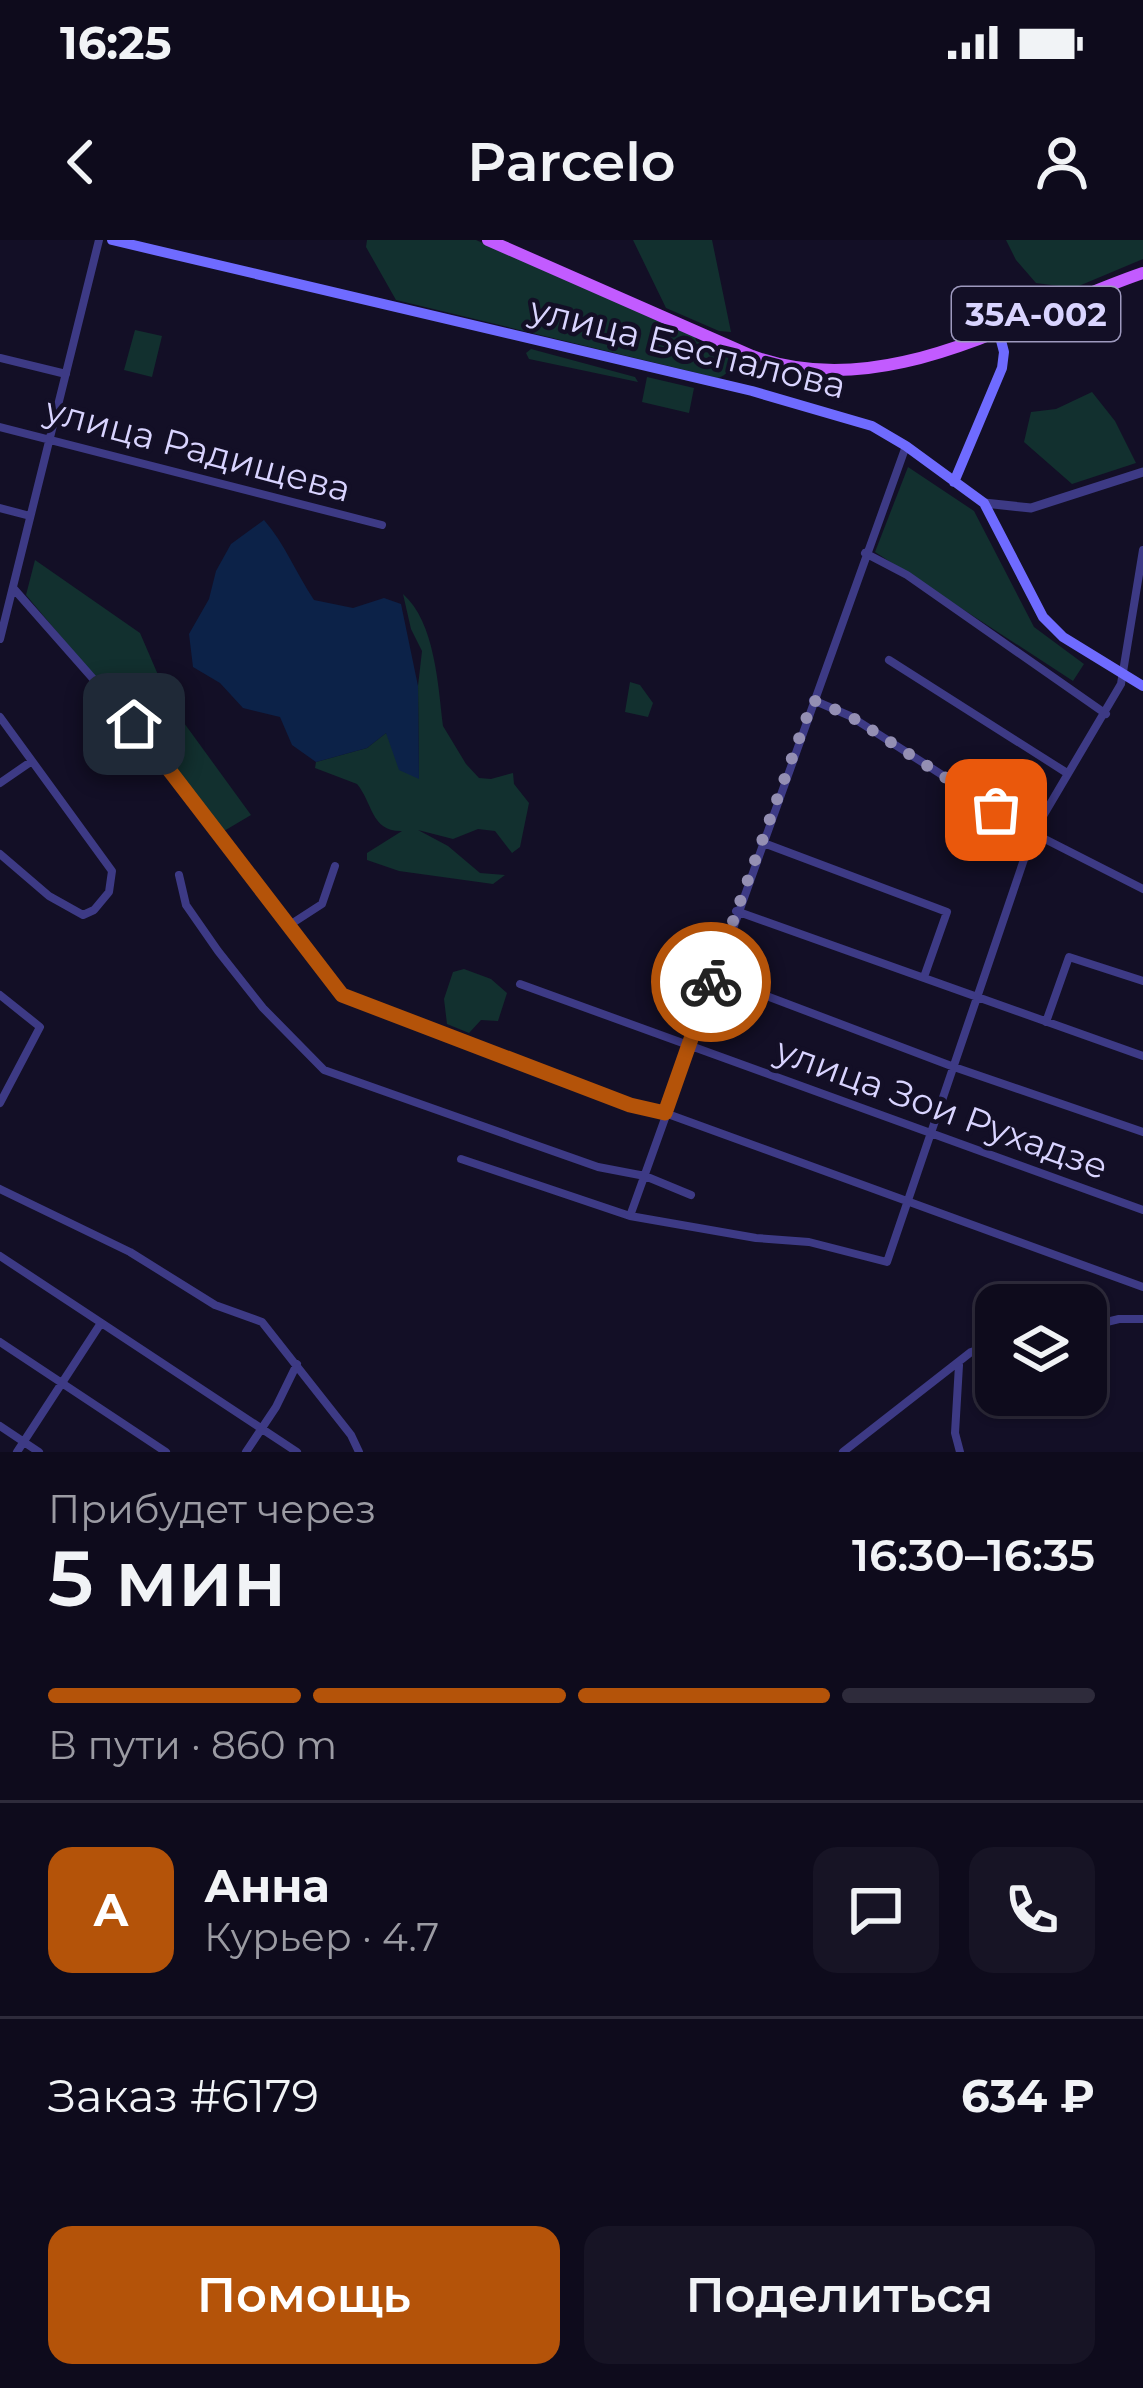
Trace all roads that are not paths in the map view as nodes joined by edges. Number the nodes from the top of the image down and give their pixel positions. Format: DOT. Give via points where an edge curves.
graph roads {
  1 [pos="99,240"];
  2 [pos="112,240"];
  3 [pos="488,240"];
  4 [pos="1143,273"];
  5 [pos="998,328"];
  6 [pos="0,358"];
  7 [pos="67,374"];
  8 [pos="0,427"];
  9 [pos="50,438"];
  10 [pos="906,446"];
  11 [pos="1143,472"];
  12 [pos="954,482"];
  13 [pos="984,503"];
  14 [pos="1004,505"];
  15 [pos="0,508"];
  16 [pos="30,516"];
  17 [pos="992,518"];
  18 [pos="382,525"];
  19 [pos="1143,550"];
  20 [pos="865,553"];
  21 [pos="14,589"];
  22 [pos="0,639"];
  23 [pos="889,660"];
  24 [pos="1122,673"];
  25 [pos="1143,686"];
  26 [pos="813,700"];
  27 [pos="1106,714"];
  28 [pos="0,717"];
  29 [pos="32,761"];
  30 [pos="1066,773"];
  31 [pos="0,782"];
  32 [pos="1033,833"];
  33 [pos="761,842"];
  34 [pos="0,854"];
  35 [pos="335,866"];
  36 [pos="179,875"];
  37 [pos="1143,889"];
  38 [pos="736,911"];
  39 [pos="288,926"];
  40 [pos="714,976"];
  41 [pos="924,977"];
  42 [pos="1143,981"];
  43 [pos="520,984"];
  44 [pos="0,995"];
  45 [pos="978,998"];
  46 [pos="1046,1022"];
  47 [pos="689,1046"];
  48 [pos="1143,1056"];
  49 [pos="954,1067"];
  50 [pos="3,1086"];
  51 [pos="0,1103"];
  52 [pos="665,1113"];
  53 [pos="932,1132"];
  54 [pos="1143,1132"];
  55 [pos="461,1159"];
  56 [pos="644,1175"];
  57 [pos="0,1189"];
  58 [pos="691,1195"];
  59 [pos="908,1202"];
  60 [pos="1143,1210"];
  61 [pos="630,1216"];
  62 [pos="0,1256"];
  63 [pos="1143,1287"];
  64 [pos="1143,1319"];
  65 [pos="101,1324"];
  66 [pos="1107,1324"];
  67 [pos="0,1342"];
  68 [pos="975,1351"];
  69 [pos="298,1364"];
  70 [pos="960,1364"];
  71 [pos="61,1383"];
  72 [pos="0,1426"];
  73 [pos="262,1429"];
  74 [pos="23,1442"];
  75 [pos="17,1452"];
  76 [pos="39,1452"];
  77 [pos="166,1452"];
  78 [pos="246,1452"];
  79 [pos="297,1452"];
  80 [pos="359,1452"];
  81 [pos="843,1452"];
  82 [pos="960,1452"];
  1 -- 7 [label="street"];
  2 -- 10 [label="main road, улица Беспалова" via="809,405"];
  3 -- 5 [label="main road, 35А-002" via="790,366 880,369"];
  4 -- 5 [label="main road, 35А-002"];
  5 -- 12 [label="main road" via="1002,368"];
  6 -- 7 [label="street"];
  7 -- 9 [label="street"];
  8 -- 9 [label="street, улица Радищева"];
  9 -- 16 [label="street"];
  9 -- 18 [label="street, улица Радищева"];
  10 -- 12 [label="main road, улица Беспалова"];
  10 -- 20 [label="street"];
  11 -- 14 [label="street" via="1031,508"];
  12 -- 13 [label="main road, улица Беспалова"];
  13 -- 14 [label="street"];
  13 -- 17 [label="main road, улица Беспалова"];
  14 -- 17 [label="street"];
  15 -- 16 [label="street"];
  16 -- 21 [label="street"];
  17 -- 24 [label="main road, улица Беспалова" via="1042,617"];
  19 -- 24 [label="street"];
  20 -- 26 [label="street"];
  20 -- 27 [label="street"];
  21 -- 22 [label="street"];
  21 -- 39 [label="street" via="134,724"];
  23 -- 30 [label="street"];
  24 -- 25 [label="main road, улица Беспалова"];
  24 -- 27 [label="street"];
  26 -- 32 [label="street"];
  26 -- 33 [label="street"];
  27 -- 30 [label="street"];
  28 -- 29 [label="street"];
  29 -- 31 [label="street"];
  29 -- 34 [label="street" via="86,830 113,878 109,892 89,913 74,912"];
  30 -- 32 [label="street"];
  32 -- 37 [label="street"];
  32 -- 45 [label="street"];
  33 -- 38 [label="street"];
  33 -- 41 [label="street" via="947,912"];
  35 -- 39 [label="street" via="322,904"];
  36 -- 56 [label="street" via="186,905 218,951 324,1070 598,1167"];
  38 -- 40 [label="street"];
  38 -- 41 [label="street"];
  39 -- 52 [label="street" via="342,995"];
  40 -- 47 [label="street"];
  40 -- 49 [label="street"];
  41 -- 45 [label="street"];
  42 -- 46 [label="street" via="1069,957"];
  43 -- 47 [label="street, улица Зои Рухадзе"];
  44 -- 50 [label="street" via="40,1027"];
  45 -- 46 [label="street"];
  45 -- 49 [label="street"];
  46 -- 48 [label="street"];
  47 -- 52 [label="street"];
  47 -- 53 [label="street, улица Зои Рухадзе"];
  49 -- 53 [label="street"];
  49 -- 54 [label="street"];
  50 -- 51 [label="street"];
  52 -- 56 [label="street"];
  52 -- 59 [label="street"];
  53 -- 59 [label="street"];
  53 -- 60 [label="street, улица Зои Рухадзе"];
  55 -- 61 [label="street"];
  56 -- 58 [label="street"];
  56 -- 61 [label="street"];
  57 -- 69 [label="street" via="130,1252 215,1305 262,1322"];
  59 -- 61 [label="street" via="886,1262 809,1242"];
  59 -- 63 [label="street"];
  62 -- 65 [label="street"];
  64 -- 66 [label="street"];
  65 -- 71 [label="street"];
  65 -- 73 [label="street"];
  67 -- 71 [label="street"];
  68 -- 70 [label="street"];
  69 -- 73 [label="street"];
  69 -- 80 [label="street"];
  70 -- 81 [label="street"];
  70 -- 82 [label="street"];
  71 -- 74 [label="street"];
  71 -- 77 [label="street"];
  72 -- 74 [label="street"];
  73 -- 78 [label="street"];
  73 -- 79 [label="street"];
  74 -- 75 [label="street"];
  74 -- 76 [label="street"];
}
